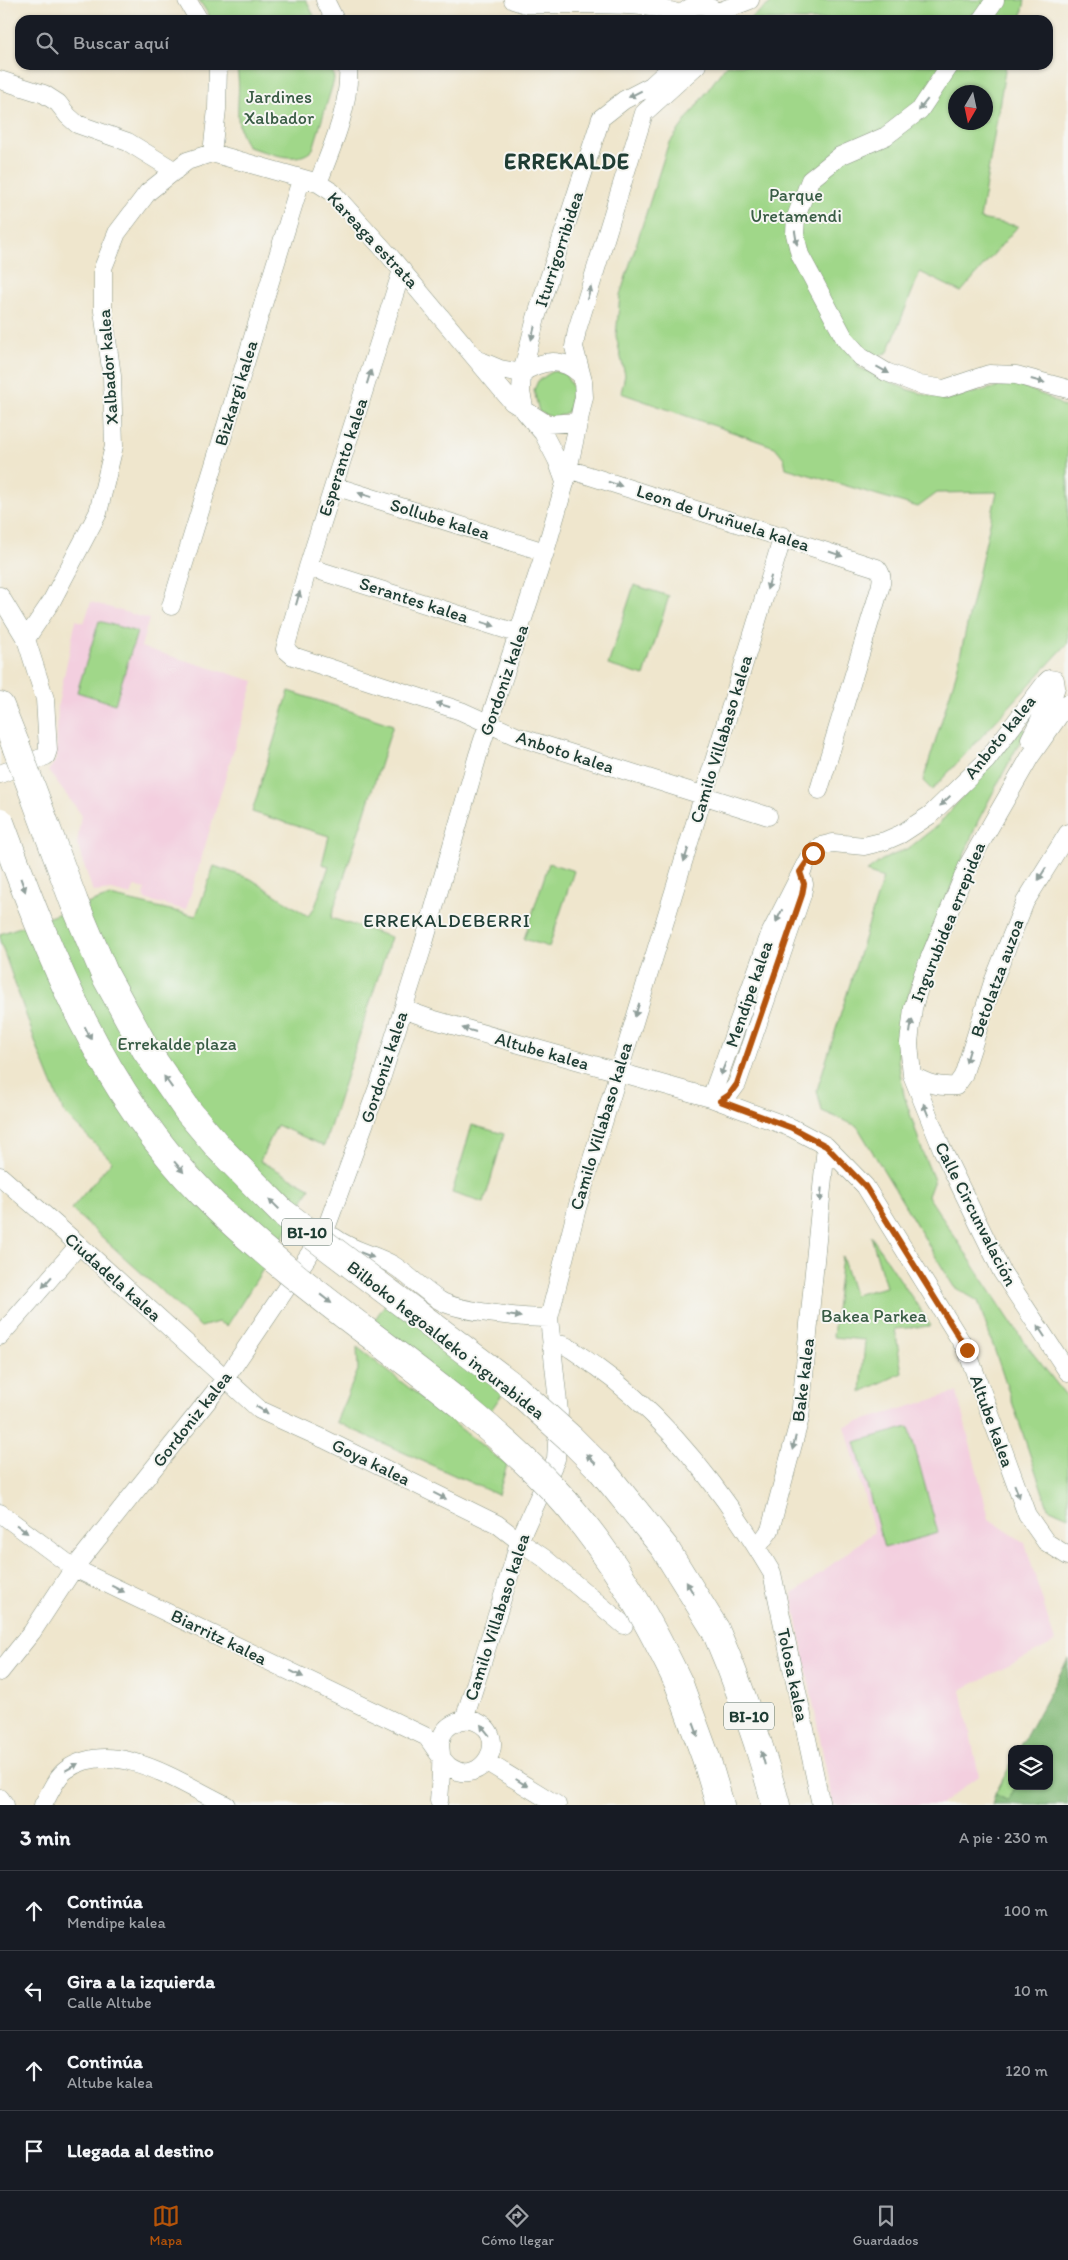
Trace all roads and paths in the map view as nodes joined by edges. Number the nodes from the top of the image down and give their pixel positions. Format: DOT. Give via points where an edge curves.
graph roads {
  1 [pos="187,0"];
  2 [pos="325,0"];
  3 [pos="513,0"];
  4 [pos="750,0"];
  5 [pos="994,0"];
  6 [pos="196,15"];
  7 [pos="332,15"];
  8 [pos="677,15"];
  9 [pos="683,15"];
  10 [pos="719,15"];
  11 [pos="722,15"];
  12 [pos="984,15"];
  13 [pos="218,70"];
  14 [pos="348,70"];
  15 [pos="669,70"];
  16 [pos="691,70"];
  17 [pos="947,70"];
  18 [pos="0,80"];
  19 [pos="212,153"];
  20 [pos="175,170"];
  21 [pos="309,182"];
  22 [pos="402,270"];
  23 [pos="478,359"];
  24 [pos="522,373"];
  25 [pos="580,374"];
  26 [pos="1068,389"];
  27 [pos="525,412"];
  28 [pos="579,422"];
  29 [pos="543,433"];
  30 [pos="573,447"];
  31 [pos="567,476"];
  32 [pos="334,486"];
  33 [pos="783,536"];
  34 [pos="545,552"];
  35 [pos="308,567"];
  36 [pos="0,596"];
  37 [pos="171,606"];
  38 [pos="520,634"];
  39 [pos="26,640"];
  40 [pos="285,645"];
  41 [pos="1068,703"];
  42 [pos="0,706"];
  43 [pos="488,724"];
  44 [pos="0,774"];
  45 [pos="819,790"];
  46 [pos="704,796"];
  47 [pos="999,810"];
  48 [pos="768,816"];
  49 [pos="0,822"];
  50 [pos="1068,833"];
  51 [pos="800,872"];
  52 [pos="403,1009"];
  53 [pos="617,1073"];
  54 [pos="912,1075"];
  55 [pos="715,1100"];
  56 [pos="826,1146"];
  57 [pos="0,1176"];
  58 [pos="325,1231"];
  59 [pos="79,1246"];
  60 [pos="549,1318"];
  61 [pos="0,1336"];
  62 [pos="552,1346"];
  63 [pos="1068,1372"];
  64 [pos="225,1379"];
  65 [pos="0,1513"];
  66 [pos="518,1542"];
  67 [pos="757,1548"];
  68 [pos="1068,1556"];
  69 [pos="74,1568"];
  70 [pos="624,1625"];
  71 [pos="0,1672"];
  72 [pos="464,1720"];
  73 [pos="441,1754"];
  74 [pos="487,1762"];
  75 [pos="456,1770"];
  76 [pos="0,1798"];
  77 [pos="439,1803"];
  78 [pos="5,1805"];
  79 [pos="43,1805"];
  80 [pos="226,1805"];
  81 [pos="557,1805"];
  82 [pos="720,1805"];
  83 [pos="776,1805"];
  84 [pos="821,1805"];
  1 -- 6 [label="street"];
  2 -- 7 [label="street"];
  3 -- 8 [label="street" via="525,4 651,5 673,10"];
  4 -- 11 [label="street"];
  5 -- 12 [label="street"];
  9 -- 10 [label="street" via="699,4 706,5"];
  13 -- 19 [label="street"];
  14 -- 21 [label="street, Bizkargi kalea" via="338,128"];
  15 -- 24 [label="street, Iturrigorribidea, one-way" via="651,86 624,100 601,118 536,318"];
  25 -- 16 [label="street, one-way" via="574,347 578,330 644,113"];
  17 -- 26 [label="street, one-way" via="920,110 886,136 840,156 810,180 796,217 795,234 800,255 845,339 861,357 886,372 920,385 944,389 989,374 1016,375"];
  18 -- 20 [label="street" via="44,94 58,102 77,124 128,142"];
  19 -- 20 [label="street, Xalbador kalea" via="187,161"];
  19 -- 21 [label="street, Kareaga estrata"];
  20 -- 39 [label="street, Xalbador kalea" via="148,192 117,232 103,268 103,311 112,376 114,446 98,513 51,602"];
  21 -- 22 [label="street, Kareaga estrata" via="332,192"];
  21 -- 37 [label="street, Bizkargi kalea"];
  22 -- 23 [label="street, Kareaga estrata"];
  32 -- 22 [label="street, Esperanto kalea, one-way"];
  23 -- 24 [label="street, Kareaga estrata" via="500,369"];
  23 -- 27 [label="street, Kareaga estrata" via="512,402"];
  24 -- 25 [label="street" via="551,361 565,363"];
  24 -- 27 [label="street, Iturrigorribidea"];
  25 -- 28 [label="street, Gordoniz kalea" via="584,397"];
  27 -- 28 [label="street" via="547,424"];
  27 -- 29 [label="street"];
  28 -- 30 [label="street, Gordoniz kalea"];
  29 -- 30 [label="street" via="562,445"];
  29 -- 31 [label="street"];
  30 -- 31 [label="street, Gordoniz kalea"];
  31 -- 33 [label="street, Leon de Uruñuela kalea, one-way"];
  31 -- 34 [label="street, Gordoniz kalea"];
  34 -- 32 [label="street, Sollube kalea, one-way"];
  32 -- 35 [label="street, Esperanto kalea"];
  33 -- 45 [label="street, Leon de Uruñuela kalea, one-way" via="877,568 882,578"];
  33 -- 46 [label="street, Camilo Villabaso kalea, one-way"];
  34 -- 38 [label="street, Gordoniz kalea"];
  35 -- 38 [label="street, Serantes kalea, one-way"];
  40 -- 35 [label="street, Esperanto kalea, one-way"];
  36 -- 39 [label="street"];
  38 -- 43 [label="street, Gordoniz kalea"];
  39 -- 44 [label="street" via="44,699 48,750 46,756"];
  43 -- 40 [label="street, Anboto kalea, one-way" via="462,711 293,656"];
  41 -- 47 [label="street, Ingurubidea errepidea" via="1030,757"];
  83 -- 42 [label="highway, Bilboko hegoaldeko ingurabidea / BI-10, one-way, bridge" via="759,1742 715,1630 664,1547 600,1468 516,1389 282,1212 188,1111 146,1050 105,975"];
  43 -- 46 [label="street, Anboto kalea" via="516,736"];
  43 -- 52 [label="street, Gordoniz kalea"];
  46 -- 48 [label="street, Anboto kalea"];
  46 -- 53 [label="street, Camilo Villabaso kalea, one-way"];
  47 -- 51 [label="street, Anboto kalea, one-way" via="1005,785 1054,693 1054,680 1046,682 986,761 930,815 885,841 864,846 833,843 821,846"];
  54 -- 47 [label="street, Ingurubidea errepidea, one-way" via="909,1043 913,1008 923,974 968,865"];
  49 -- 82 [label="highway, BI-10, one-way, bridge" via="68,994 127,1099 161,1146 202,1193 258,1246 453,1398 504,1441 556,1493 625,1582 656,1637 680,1684"];
  50 -- 54 [label="street, Betolatza auzoa, one-way" via="1025,902 956,1086 939,1087"];
  51 -- 55 [label="street, Mendipe kalea" via="770,934"];
  53 -- 52 [label="street, Altube kalea, one-way"];
  52 -- 58 [label="street, Gordoniz kalea"];
  53 -- 55 [label="street, Altube kalea"];
  53 -- 60 [label="street, Camilo Villabaso kalea" via="576,1208"];
  63 -- 54 [label="street, Calle Circunvalación, one-way" via="1002,1272 942,1149"];
  55 -- 56 [label="street, Altube kalea" via="792,1128"];
  56 -- 67 [label="street, Bake kalea, one-way" via="800,1418 770,1530"];
  56 -- 68 [label="street, Altube kalea, one-way" via="865,1186 967,1350 1027,1515 1046,1542"];
  57 -- 59 [label="street, Ciudadela kalea"];
  58 -- 60 [label="street, one-way" via="346,1246 392,1265 441,1302 474,1310"];
  58 -- 64 [label="street, Gordoniz kalea"];
  59 -- 61 [label="street, one-way"];
  59 -- 64 [label="street, Ciudadela kalea"];
  60 -- 62 [label="street, Camilo Villabaso kalea"];
  62 -- 66 [label="street, Camilo Villabaso kalea" via="559,1412 556,1459"];
  62 -- 67 [label="street, Tolosa kalea" via="563,1345 578,1354 621,1384 654,1416 708,1476"];
  64 -- 66 [label="street, Goya kalea, one-way" via="260,1410 497,1524"];
  64 -- 69 [label="street, Gordoniz kalea"];
  65 -- 69 [label="street, Biarritz kalea, one-way"];
  66 -- 70 [label="street, Goya kalea" via="544,1558"];
  66 -- 72 [label="street, Camilo Villabaso kalea" via="514,1564"];
  67 -- 84 [label="street, Tolosa kalea" via="772,1573"];
  69 -- 71 [label="street, Gordoniz kalea" via="32,1632"];
  69 -- 73 [label="street, Biarritz kalea, one-way" via="416,1731 427,1737"];
  72 -- 73 [label="street" via="444,1731"];
  74 -- 72 [label="street, one-way" via="492,1746 487,1730 473,1721"];
  73 -- 75 [label="street"];
  73 -- 77 [label="street"];
  74 -- 75 [label="street" via="473,1771"];
  74 -- 81 [label="street, one-way"];
  75 -- 77 [label="street"];
  76 -- 78 [label="street"];
  79 -- 80 [label="street, one-way" via="64,1771 85,1760 103,1757 126,1759 148,1767"];
}
